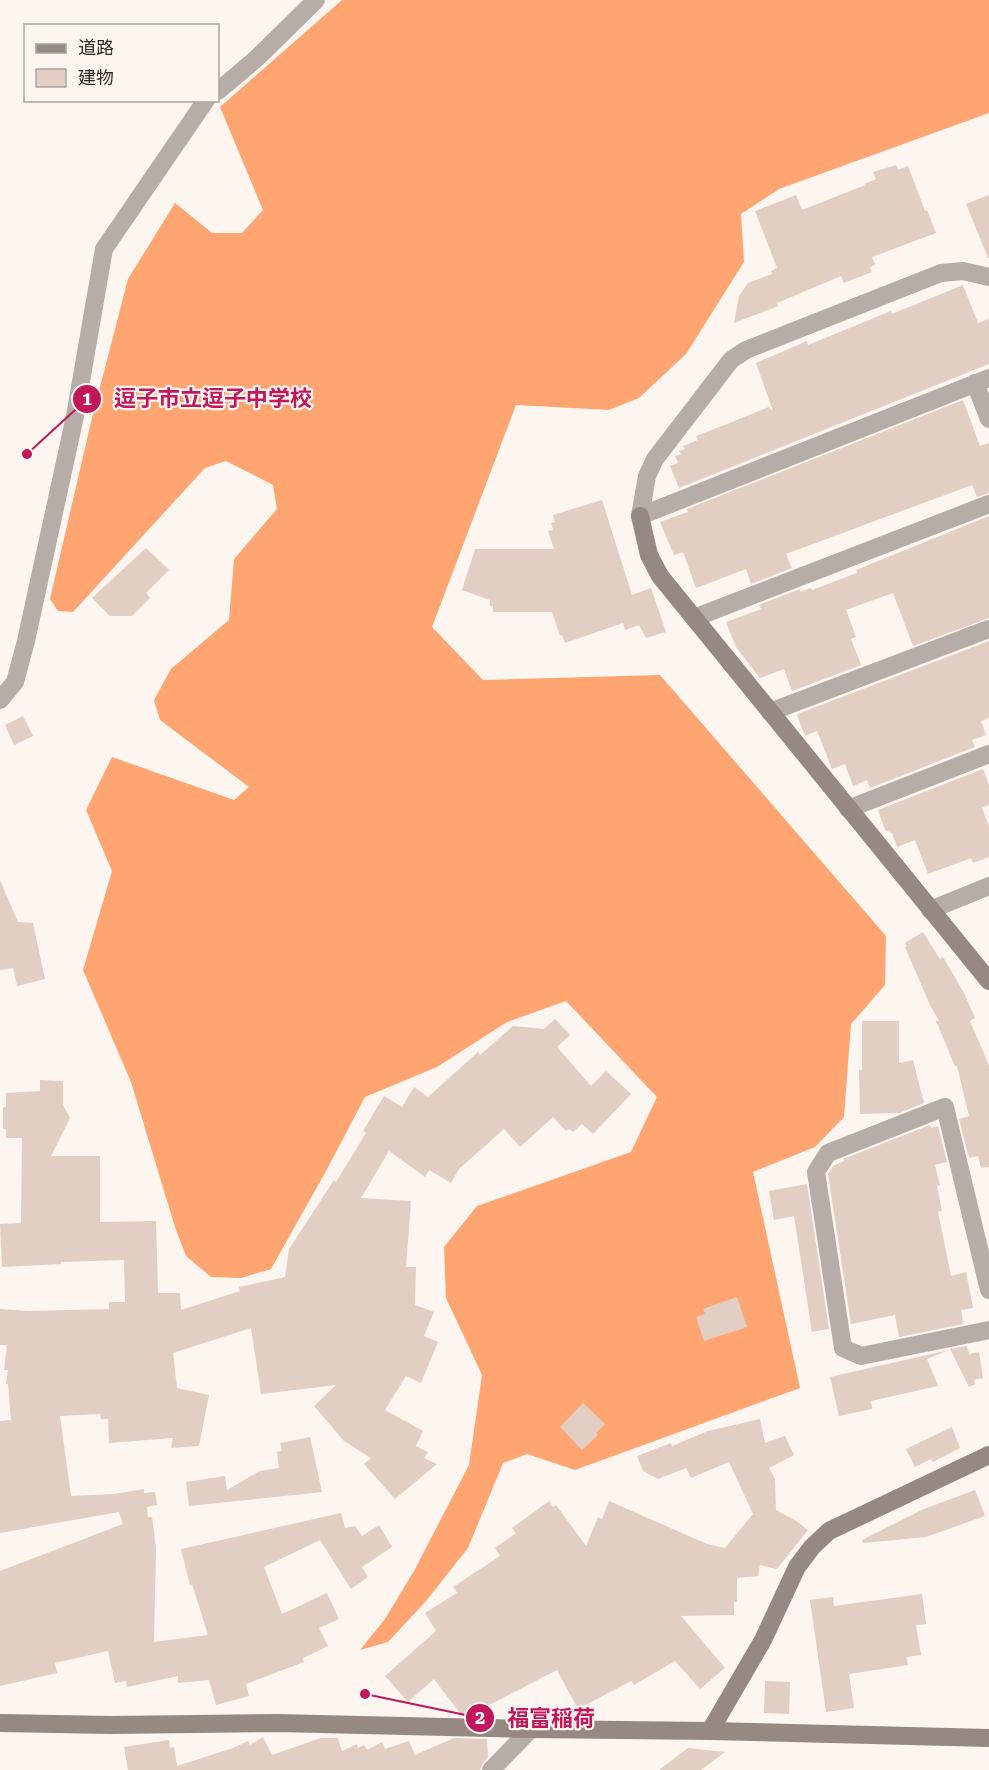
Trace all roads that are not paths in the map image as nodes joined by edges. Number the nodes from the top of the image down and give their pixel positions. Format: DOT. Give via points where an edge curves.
graph roads {
  1 [pos="316,0"];
  2 [pos="219,90"];
  3 [pos="205,102"];
  4 [pos="989,277"];
  5 [pos="982,381"];
  6 [pos="989,420"];
  7 [pos="989,504"];
  8 [pos="640,516"];
  9 [pos="694,618"];
  10 [pos="989,629"];
  11 [pos="0,700"];
  12 [pos="770,712"];
  13 [pos="989,754"];
  14 [pos="848,809"];
  15 [pos="989,886"];
  16 [pos="930,910"];
  17 [pos="989,981"];
  18 [pos="989,1290"];
  19 [pos="989,1330"];
  20 [pos="989,1455"];
  21 [pos="0,1723"];
  22 [pos="531,1729"];
  23 [pos="710,1731"];
  24 [pos="989,1738"];
  25 [pos="491,1770"];
  1 -- 2 [label="street"];
  3 -- 11 [label="street" via="104,249 75,416 26,641 15,682"];
  4 -- 8 [label="street" via="963,271 941,273 746,350 731,360 655,459 647,476"];
  5 -- 6 [label="street"];
  5 -- 8 [label="street"];
  7 -- 9 [label="street"];
  8 -- 9 [label="street" via="649,555 660,576"];
  9 -- 12 [label="street"];
  10 -- 12 [label="street"];
  12 -- 14 [label="street"];
  13 -- 14 [label="street"];
  14 -- 16 [label="street"];
  15 -- 16 [label="street"];
  16 -- 17 [label="street"];
  18 -- 19 [label="street" via="945,1107 828,1153 816,1172 843,1348 861,1356"];
  20 -- 23 [label="street" via="830,1530 812,1547 797,1567 763,1640"];
  21 -- 22 [label="street" via="278,1723"];
  22 -- 23 [label="street"];
  22 -- 25 [label="street"];
  23 -- 24 [label="street"];
}
